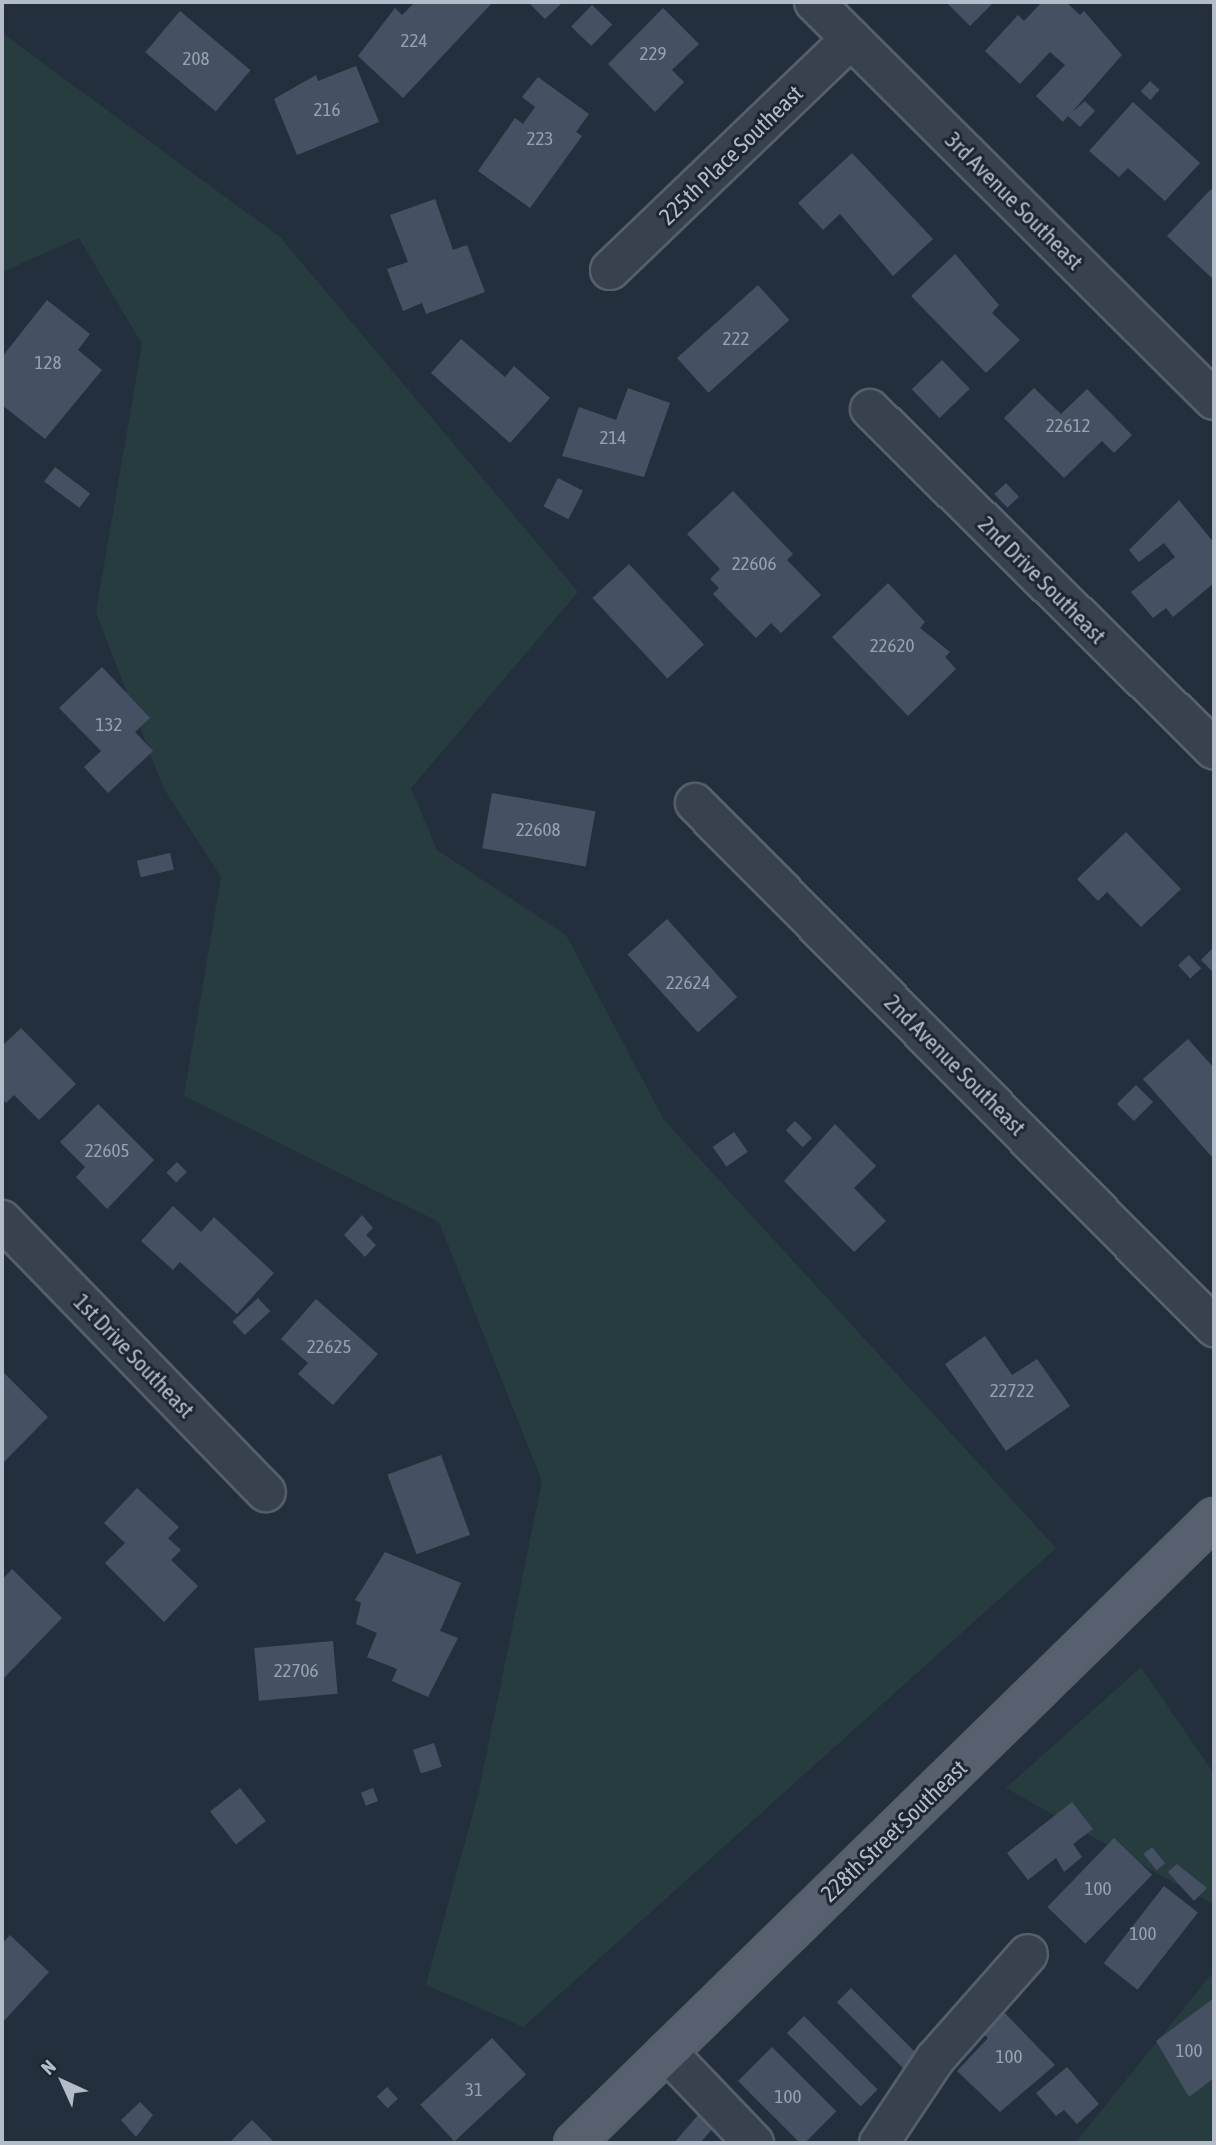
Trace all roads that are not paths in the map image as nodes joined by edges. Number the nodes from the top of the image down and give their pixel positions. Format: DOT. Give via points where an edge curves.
graph roads {
  1 [pos="814,2"];
  2 [pos="851,39"];
  3 [pos="610,270"];
  4 [pos="1214,400"];
  5 [pos="870,410"];
  6 [pos="1214,750"];
  7 [pos="695,803"];
  8 [pos="2,1220"];
  9 [pos="1214,1327"];
  10 [pos="266,1492"];
  11 [pos="1214,1518"];
  12 [pos="1027,1954"];
  13 [pos="667,2052"];
  14 [pos="873,2141"];
  15 [pos="574,2143"];
  16 [pos="754,2143"];
  1 -- 2 [label="street, 3rd Avenue Southeast"];
  2 -- 3 [label="street, 225th Place Southeast"];
  2 -- 4 [label="street, 3rd Avenue Southeast"];
  5 -- 6 [label="street, 2nd Drive Southeast"];
  7 -- 9 [label="street, 2nd Avenue Southeast"];
  8 -- 10 [label="street, 1st Drive Southeast"];
  11 -- 13 [label="main road, 228th Street Southeast"];
  12 -- 14 [label="street" via="935,2059"];
  13 -- 15 [label="main road, 228th Street Southeast"];
  13 -- 16 [label="street"];
}
